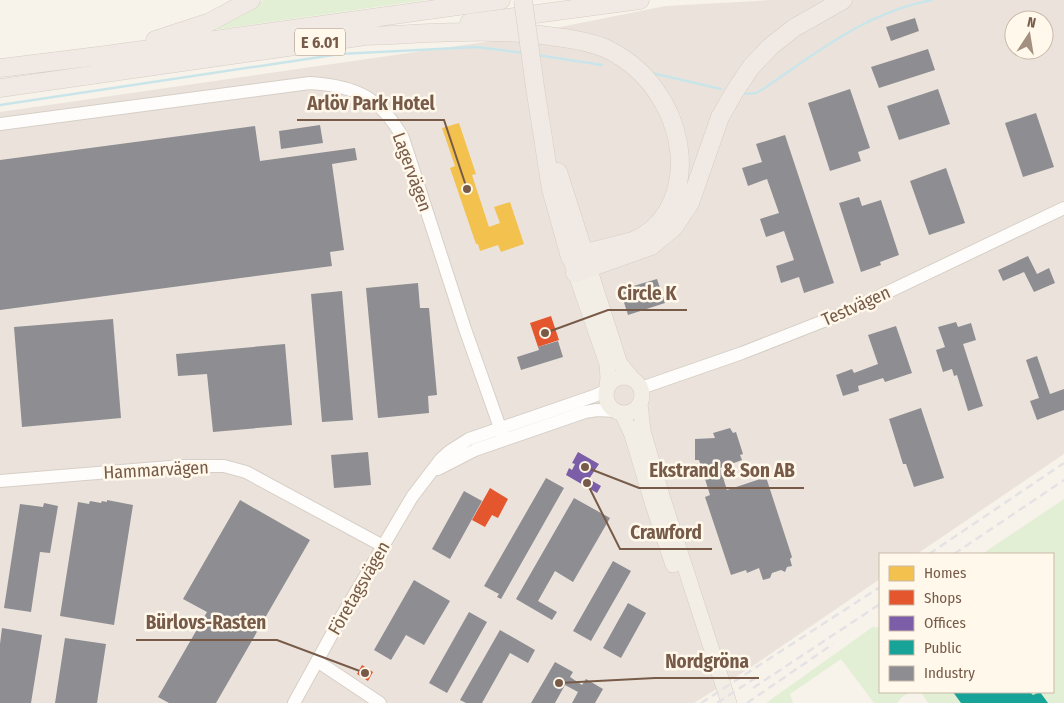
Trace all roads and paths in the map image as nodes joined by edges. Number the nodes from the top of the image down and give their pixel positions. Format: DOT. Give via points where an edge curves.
graph roads {
  1 [pos="251,0"];
  2 [pos="501,0"];
  3 [pos="523,0"];
  4 [pos="528,0"];
  5 [pos="640,0"];
  6 [pos="843,0"];
  7 [pos="363,36"];
  8 [pos="106,55"];
  9 [pos="0,68"];
  10 [pos="538,86"];
  11 [pos="0,88"];
  12 [pos="0,124"];
  13 [pos="1064,208"];
  14 [pos="579,263"];
  15 [pos="637,383"];
  16 [pos="606,389"];
  17 [pos="640,404"];
  18 [pos="618,412"];
  19 [pos="502,433"];
  20 [pos="0,481"];
  21 [pos="382,546"];
  22 [pos="317,661"];
  23 [pos="294,703"];
  24 [pos="380,703"];
  25 [pos="720,703"];
  26 [pos="728,703"];
  1 -- 8 [label="highway" via="210,22"];
  2 -- 8 [label="highway, E 6.01"];
  3 -- 10 [label="highway, bridge"];
  4 -- 10 [label="highway"];
  5 -- 7 [label="highway, E 6.01"];
  6 -- 14 [label="highway" via="794,28 752,67 720,117 690,203 674,226 651,246"];
  7 -- 11 [label="highway, E 6.01"];
  7 -- 14 [label="highway" via="510,32 551,36 607,49 646,78 666,107 676,135 680,161 676,192 665,216 654,228 641,237"];
  8 -- 9 [label="highway, E 6.01"];
  10 -- 14 [label="highway"];
  12 -- 19 [label="street, Lagervägen" via="310,83 346,88 371,100 385,111 402,138"];
  13 -- 15 [label="street, Testvägen" via="844,313 742,353"];
  14 -- 15 [label="main road" via="620,364"];
  14 -- 16 [label="main road" via="607,364"];
  15 -- 16 [label="main road" via="625,376 618,377"];
  15 -- 17 [label="main road" via="642,393"];
  16 -- 18 [label="main road" via="609,406"];
  16 -- 19 [label="street, Företagsvägen"];
  17 -- 18 [label="main road" via="632,411"];
  17 -- 26 [label="main road" via="643,431 663,499"];
  18 -- 19 [label="street, Företagsvägen" via="585,412"];
  18 -- 25 [label="main road" via="629,428"];
  19 -- 21 [label="street, Företagsvägen" via="469,440 450,451 412,497"];
  20 -- 21 [label="street, Hammarvägen" via="182,466 224,466 246,472"];
  21 -- 22 [label="street, Företagsvägen"];
  22 -- 23 [label="street, Företagsvägen"];
  22 -- 24 [label="street"];
}
